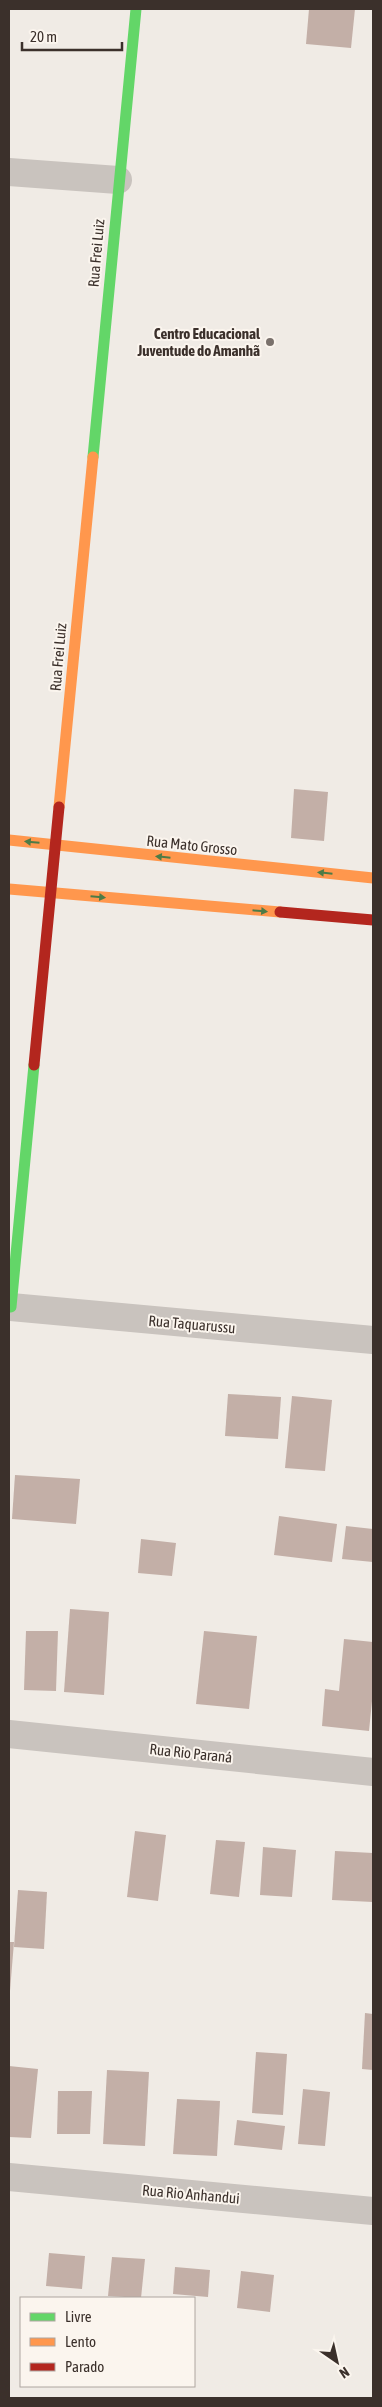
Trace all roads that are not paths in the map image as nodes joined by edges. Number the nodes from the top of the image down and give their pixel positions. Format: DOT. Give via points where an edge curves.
graph roads {
  1 [pos="136,9"];
  2 [pos="9,172"];
  3 [pos="118,180"];
  4 [pos="9,840"];
  5 [pos="55,844"];
  6 [pos="373,878"];
  7 [pos="9,889"];
  8 [pos="50,893"];
  9 [pos="373,920"];
  10 [pos="10,1307"];
  11 [pos="373,1340"];
  12 [pos="9,1734"];
  13 [pos="373,1772"];
  14 [pos="9,2177"];
  15 [pos="373,2211"];
  1 -- 3 [label="street, Rua Frei Luiz"];
  2 -- 3 [label="street"];
  3 -- 5 [label="street, Rua Frei Luiz"];
  5 -- 4 [label="street, Rua Mato Grosso, one-way"];
  6 -- 5 [label="street, Rua Mato Grosso, one-way"];
  5 -- 8 [label="street, Rua Frei Luiz"];
  7 -- 8 [label="street"];
  8 -- 9 [label="street, one-way"];
  8 -- 10 [label="street, Rua Frei Luiz"];
  10 -- 11 [label="street, Rua Taquarussu"];
  12 -- 13 [label="street, Rua Rio Paraná"];
  14 -- 15 [label="street, Rua Rio Anhandui"];
}
